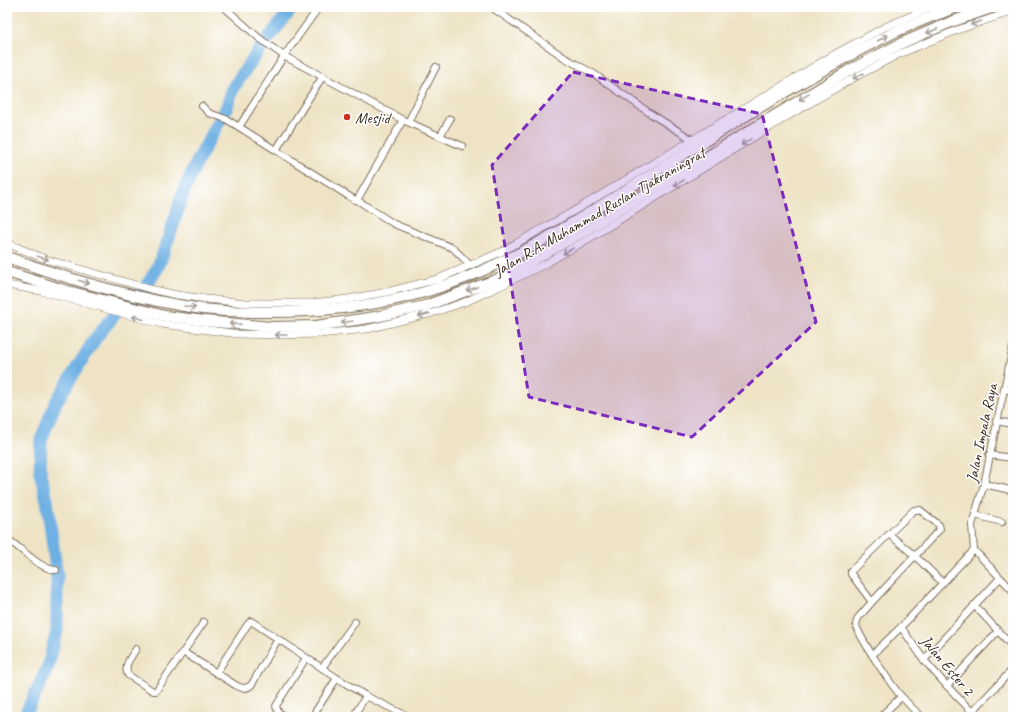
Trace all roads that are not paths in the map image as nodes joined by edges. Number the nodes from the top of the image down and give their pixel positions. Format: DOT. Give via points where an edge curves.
graph roads {
  1 [pos="224,7"];
  2 [pos="319,7"];
  3 [pos="932,7"];
  4 [pos="956,7"];
  5 [pos="994,7"];
  6 [pos="494,9"];
  7 [pos="1013,11"];
  8 [pos="284,56"];
  9 [pos="436,67"];
  10 [pos="323,76"];
  11 [pos="202,106"];
  12 [pos="450,119"];
  13 [pos="405,121"];
  14 [pos="240,127"];
  15 [pos="440,136"];
  16 [pos="692,140"];
  17 [pos="462,146"];
  18 [pos="276,150"];
  19 [pos="357,200"];
  20 [pos="7,243"];
  21 [pos="7,257"];
  22 [pos="471,266"];
  23 [pos="7,272"];
  24 [pos="7,285"];
  25 [pos="164,320"];
  26 [pos="1013,347"];
  27 [pos="1012,359"];
  28 [pos="1004,389"];
  29 [pos="1013,391"];
  30 [pos="996,421"];
  31 [pos="1013,424"];
  32 [pos="989,455"];
  33 [pos="1013,458"];
  34 [pos="984,484"];
  35 [pos="1010,490"];
  36 [pos="976,516"];
  37 [pos="1002,522"];
  38 [pos="889,534"];
  39 [pos="7,539"];
  40 [pos="974,550"];
  41 [pos="915,556"];
  42 [pos="56,570"];
  43 [pos="1000,578"];
  44 [pos="942,582"];
  45 [pos="1013,591"];
  46 [pos="872,602"];
  47 [pos="974,605"];
  48 [pos="204,622"];
  49 [pos="355,622"];
  50 [pos="901,627"];
  51 [pos="998,631"];
  52 [pos="278,639"];
  53 [pos="1013,647"];
  54 [pos="136,649"];
  55 [pos="183,652"];
  56 [pos="872,655"];
  57 [pos="306,658"];
  58 [pos="924,660"];
  59 [pos="322,668"];
  60 [pos="1013,670"];
  61 [pos="216,673"];
  62 [pos="337,678"];
  63 [pos="947,686"];
  64 [pos="366,696"];
  65 [pos="901,697"];
  66 [pos="972,715"];
  67 [pos="286,717"];
  68 [pos="312,717"];
  69 [pos="352,717"];
  70 [pos="409,717"];
  71 [pos="880,717"];
  72 [pos="922,717"];
  1 -- 8 [label="street"];
  2 -- 8 [label="street"];
  3 -- 16 [label="street, Jalan R.A. Muhammad Ruslan Tjakraningrat" via="885,27 835,54"];
  21 -- 4 [label="highway, Jalan R.A. Muhammad Ruslan Tjakraningrat, one-way" via="138,297 204,309 316,311 366,306 430,290 466,278 537,243 829,66 891,34"];
  5 -- 25 [label="highway, Jalan R.A. Muhammad Ruslan Tjakraningrat, one-way" via="902,43 848,71 504,277 425,306 343,323 272,326"];
  6 -- 16 [label="street"];
  7 -- 25 [label="street, Jalan R.A. Muhammad Ruslan Tjakraningrat, one-way" via="899,54 788,116 544,264 464,302 432,313 367,328 320,334 239,334"];
  8 -- 10 [label="street"];
  8 -- 14 [label="street"];
  9 -- 13 [label="street"];
  10 -- 13 [label="street"];
  10 -- 18 [label="street"];
  11 -- 14 [label="street" via="208,112"];
  12 -- 15 [label="street"];
  13 -- 15 [label="street"];
  13 -- 19 [label="street"];
  14 -- 18 [label="street"];
  15 -- 17 [label="street"];
  16 -- 22 [label="street, Jalan R.A. Muhammad Ruslan Tjakraningrat" via="547,227"];
  18 -- 19 [label="street"];
  19 -- 22 [label="street" via="394,224 453,248"];
  20 -- 22 [label="street, Jalan R.A. Muhammad Ruslan Tjakraningrat, one-way" via="45,259 150,289 177,295 246,303 312,303 348,299 438,279"];
  23 -- 25 [label="highway, Jalan R.A. Muhammad Ruslan Tjakraningrat" via="134,308"];
  25 -- 24 [label="street, Jalan R.A. Muhammad Ruslan Tjakraningrat, one-way" via="123,314 41,291"];
  26 -- 27 [label="street, Jalan Impala Raya"];
  27 -- 28 [label="street, Jalan Impala Raya"];
  28 -- 29 [label="street"];
  28 -- 30 [label="street, Jalan Impala Raya"];
  30 -- 31 [label="street"];
  30 -- 32 [label="street, Jalan Impala Raya"];
  32 -- 33 [label="street"];
  32 -- 34 [label="street, Jalan Impala Raya"];
  34 -- 35 [label="street"];
  34 -- 36 [label="street, Jalan Impala Raya"];
  36 -- 37 [label="street"];
  36 -- 40 [label="street, Jalan Impala Raya" via="972,525"];
  38 -- 41 [label="street"];
  38 -- 41 [label="street" via="916,509 939,525 939,530"];
  38 -- 46 [label="street" via="851,572"];
  39 -- 42 [label="street" via="48,570"];
  40 -- 43 [label="street"];
  40 -- 44 [label="street"];
  41 -- 44 [label="street"];
  41 -- 46 [label="street"];
  43 -- 45 [label="street"];
  43 -- 47 [label="street"];
  44 -- 50 [label="street"];
  46 -- 56 [label="street" via="856,624"];
  47 -- 51 [label="street"];
  47 -- 58 [label="street"];
  48 -- 55 [label="street"];
  49 -- 59 [label="street"];
  50 -- 56 [label="street"];
  50 -- 58 [label="street, Jalan Ester 2"];
  51 -- 53 [label="street"];
  51 -- 63 [label="street"];
  52 -- 57 [label="street"];
  52 -- 61 [label="street" via="248,688 241,688"];
  52 -- 61 [label="street" via="255,623 249,622"];
  54 -- 55 [label="street" via="126,672 155,692"];
  55 -- 61 [label="street"];
  56 -- 65 [label="street"];
  57 -- 59 [label="street"];
  57 -- 67 [label="street" via="276,706 278,712"];
  58 -- 63 [label="street, Jalan Ester 2"];
  59 -- 62 [label="street"];
  60 -- 66 [label="street"];
  62 -- 64 [label="street"];
  62 -- 68 [label="street"];
  63 -- 66 [label="street, Jalan Ester 2"];
  64 -- 69 [label="street"];
  64 -- 70 [label="street"];
  65 -- 71 [label="street"];
  65 -- 72 [label="street"];
}
